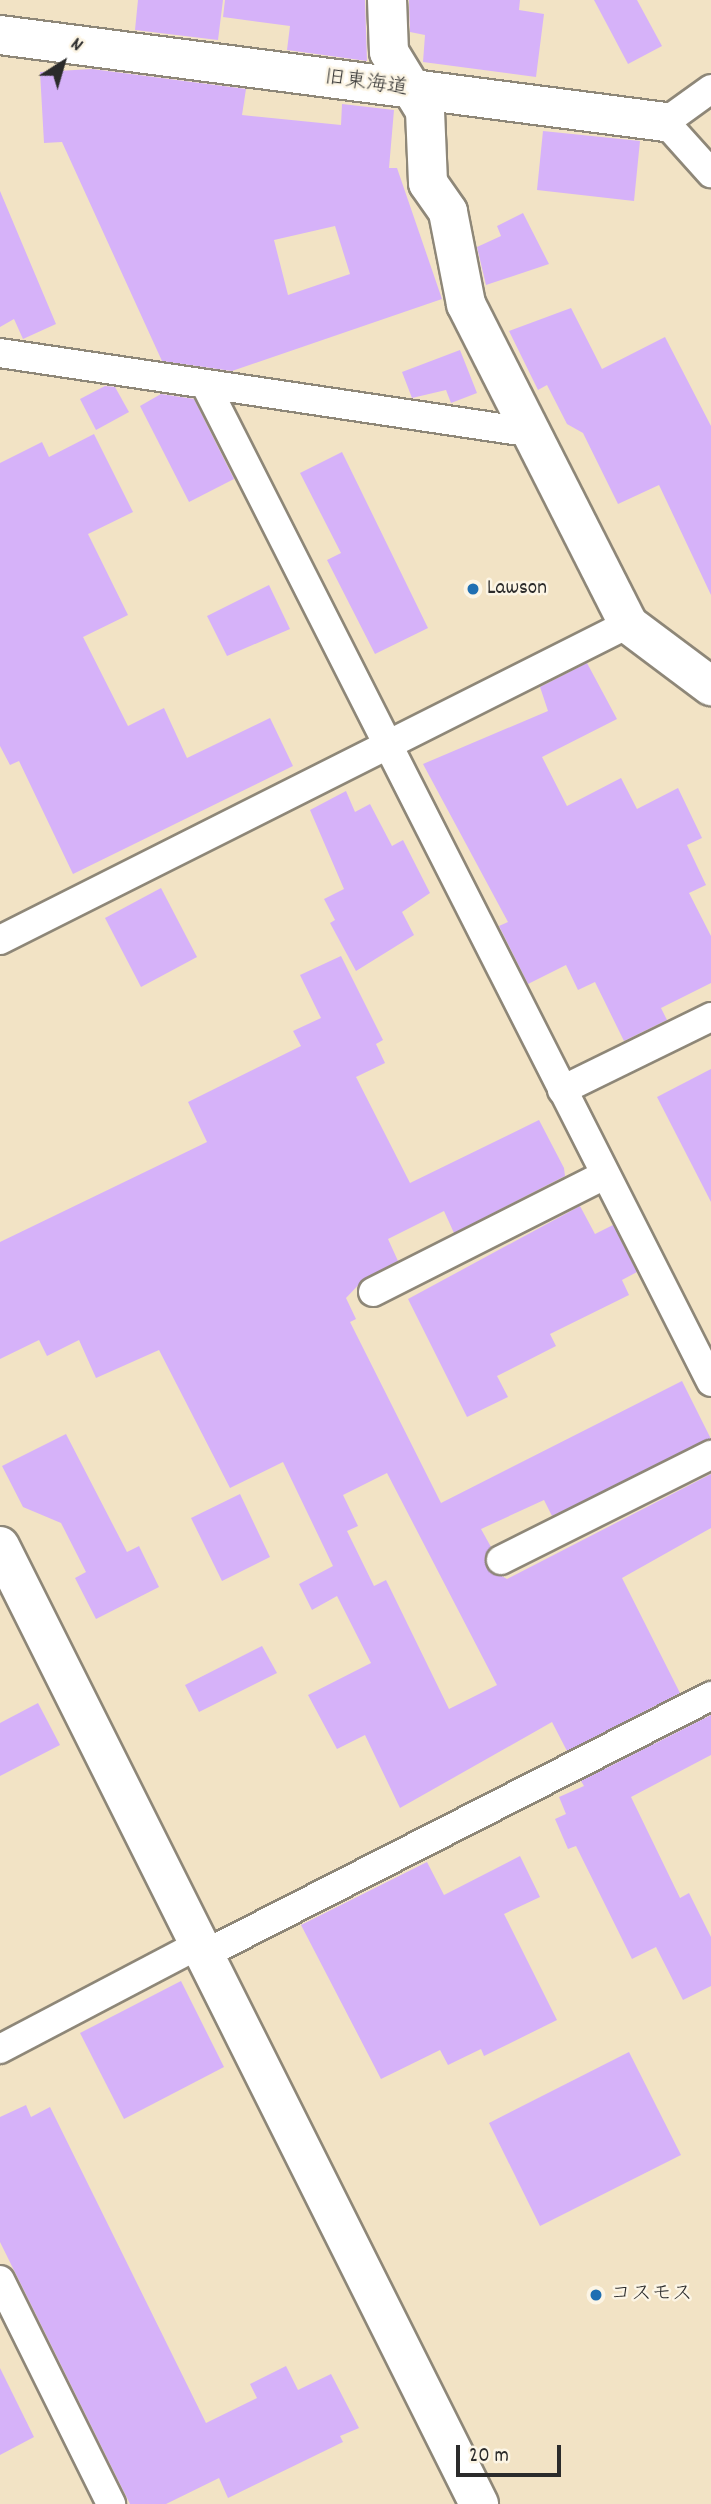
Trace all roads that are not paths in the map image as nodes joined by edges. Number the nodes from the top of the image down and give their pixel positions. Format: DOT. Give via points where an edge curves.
graph roads {
  1 [pos="387,0"];
  2 [pos="0,35"];
  3 [pos="711,89"];
  4 [pos="411,90"];
  5 [pos="665,122"];
  6 [pos="711,173"];
  7 [pos="0,353"];
  8 [pos="205,384"];
  9 [pos="527,432"];
  10 [pos="628,624"];
  11 [pos="711,686"];
  12 [pos="385,746"];
  13 [pos="0,940"];
  14 [pos="711,1017"];
  15 [pos="562,1090"];
  16 [pos="605,1175"];
  17 [pos="373,1292"];
  18 [pos="711,1382"];
  19 [pos="711,1455"];
  20 [pos="0,1546"];
  21 [pos="501,1560"];
  22 [pos="711,1696"];
  23 [pos="202,1949"];
  24 [pos="0,2049"];
  25 [pos="0,2280"];
  26 [pos="111,2504"];
  27 [pos="479,2504"];
  1 -- 4 [label="street" via="389,52"];
  2 -- 4 [label="street, 旧東海道"];
  3 -- 5 [label="street"];
  4 -- 5 [label="street, 旧東海道"];
  4 -- 9 [label="street" via="425,111 428,183 448,212 466,304"];
  5 -- 6 [label="street"];
  7 -- 8 [label="street"];
  8 -- 9 [label="street"];
  8 -- 12 [label="street"];
  9 -- 10 [label="street"];
  10 -- 11 [label="street"];
  10 -- 12 [label="street"];
  12 -- 13 [label="street"];
  12 -- 15 [label="street"];
  14 -- 15 [label="street"];
  15 -- 16 [label="street"];
  16 -- 17 [label="street"];
  16 -- 18 [label="street"];
  19 -- 21 [label="street"];
  20 -- 23 [label="street"];
  22 -- 23 [label="street"];
  23 -- 24 [label="street"];
  23 -- 27 [label="street"];
  25 -- 26 [label="street"];
}
